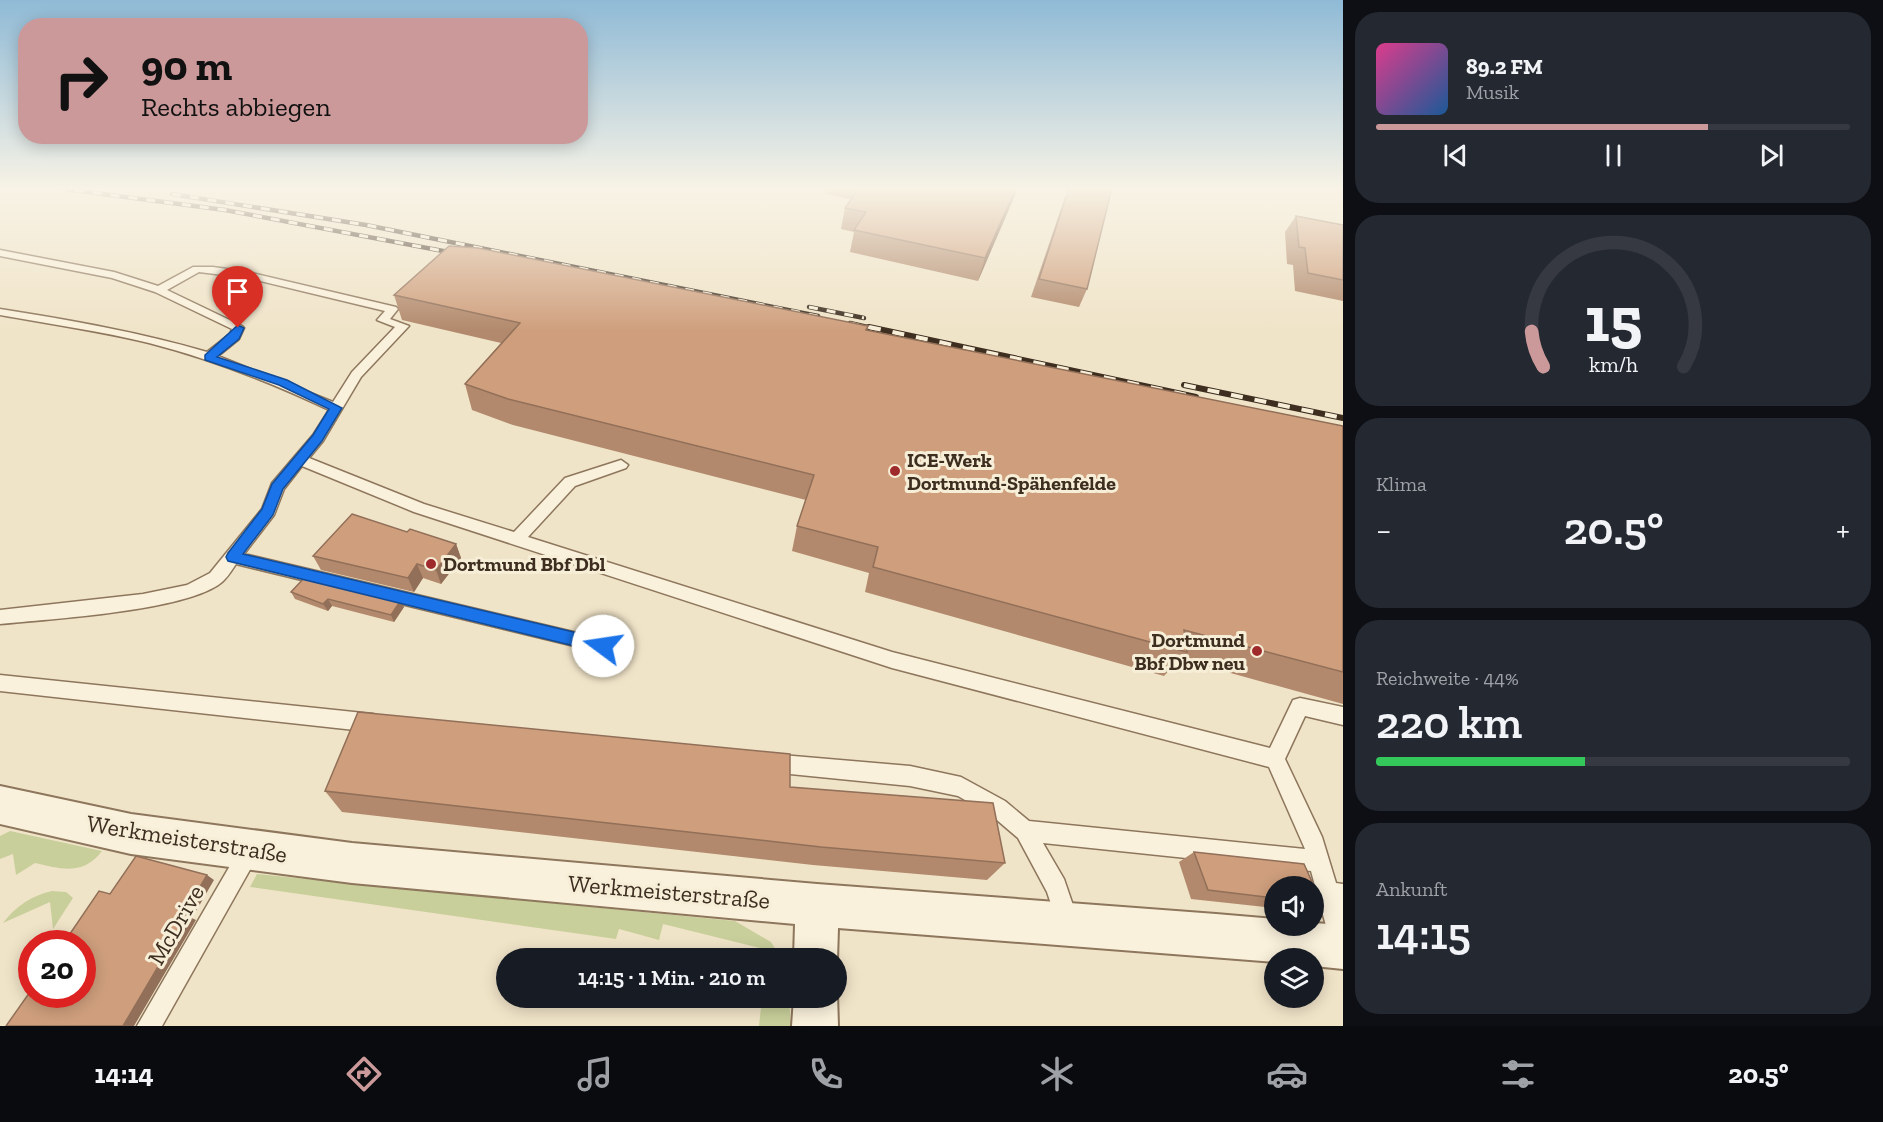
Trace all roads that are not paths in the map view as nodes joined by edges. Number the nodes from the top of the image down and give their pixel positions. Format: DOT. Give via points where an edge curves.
graph roads {
  1 [pos="0,253"];
  2 [pos="159,290"];
  3 [pos="0,312"];
  4 [pos="208,358"];
  5 [pos="336,408"];
  6 [pos="300,460"];
  7 [pos="621,465"];
  8 [pos="517,539"];
  9 [pos="233,557"];
  10 [pos="0,617"];
  11 [pos="603,646"];
  12 [pos="0,683"];
  13 [pos="1343,716"];
  14 [pos="397,726"];
  15 [pos="1275,759"];
  16 [pos="753,762"];
  17 [pos="0,805"];
  18 [pos="1026,831"];
  19 [pos="249,850"];
  20 [pos="1319,861"];
  21 [pos="1335,894"];
  22 [pos="817,905"];
  23 [pos="1068,923"];
  24 [pos="1343,947"];
  25 [pos="816,948"];
  26 [pos="816,1008"];
  27 [pos="149,1026"];
  28 [pos="815,1026"];
  1 -- 2 [label="lane" via="114,275"];
  2 -- 4 [label="lane" via="238,328 235,336"];
  2 -- 5 [label="lane" via="197,269 213,270 396,306 383,320 403,326 356,375"];
  3 -- 4 [label="lane" via="128,335"];
  4 -- 5 [label="lane" via="283,382"];
  5 -- 6 [label="lane"];
  6 -- 8 [label="lane" via="419,508"];
  6 -- 9 [label="lane" via="277,487 268,511"];
  7 -- 8 [label="lane" via="570,482"];
  8 -- 15 [label="lane" via="892,660"];
  9 -- 10 [label="lane" via="216,578 190,591 143,601"];
  9 -- 11 [label="lane"];
  12 -- 14 [label="lane"];
  13 -- 15 [label="lane" via="1300,706"];
  15 -- 20 [label="lane" via="1312,837"];
  16 -- 18 [label="lane" via="910,776 961,787 998,808"];
  17 -- 19 [label="street, Werkmeisterstraße" via="131,834"];
  18 -- 20 [label="lane"];
  18 -- 23 [label="lane" via="1056,887"];
  19 -- 22 [label="street, Werkmeisterstraße" via="352,863"];
  19 -- 27 [label="lane, McDrive"];
  20 -- 21 [label="lane"];
  21 -- 24 [label="lane"];
  22 -- 23 [label="street, Werkmeisterstraße"];
  22 -- 25 [label="street"];
  23 -- 24 [label="street, Werkmeisterstraße"];
  26 -- 28 [label="street"];
}
